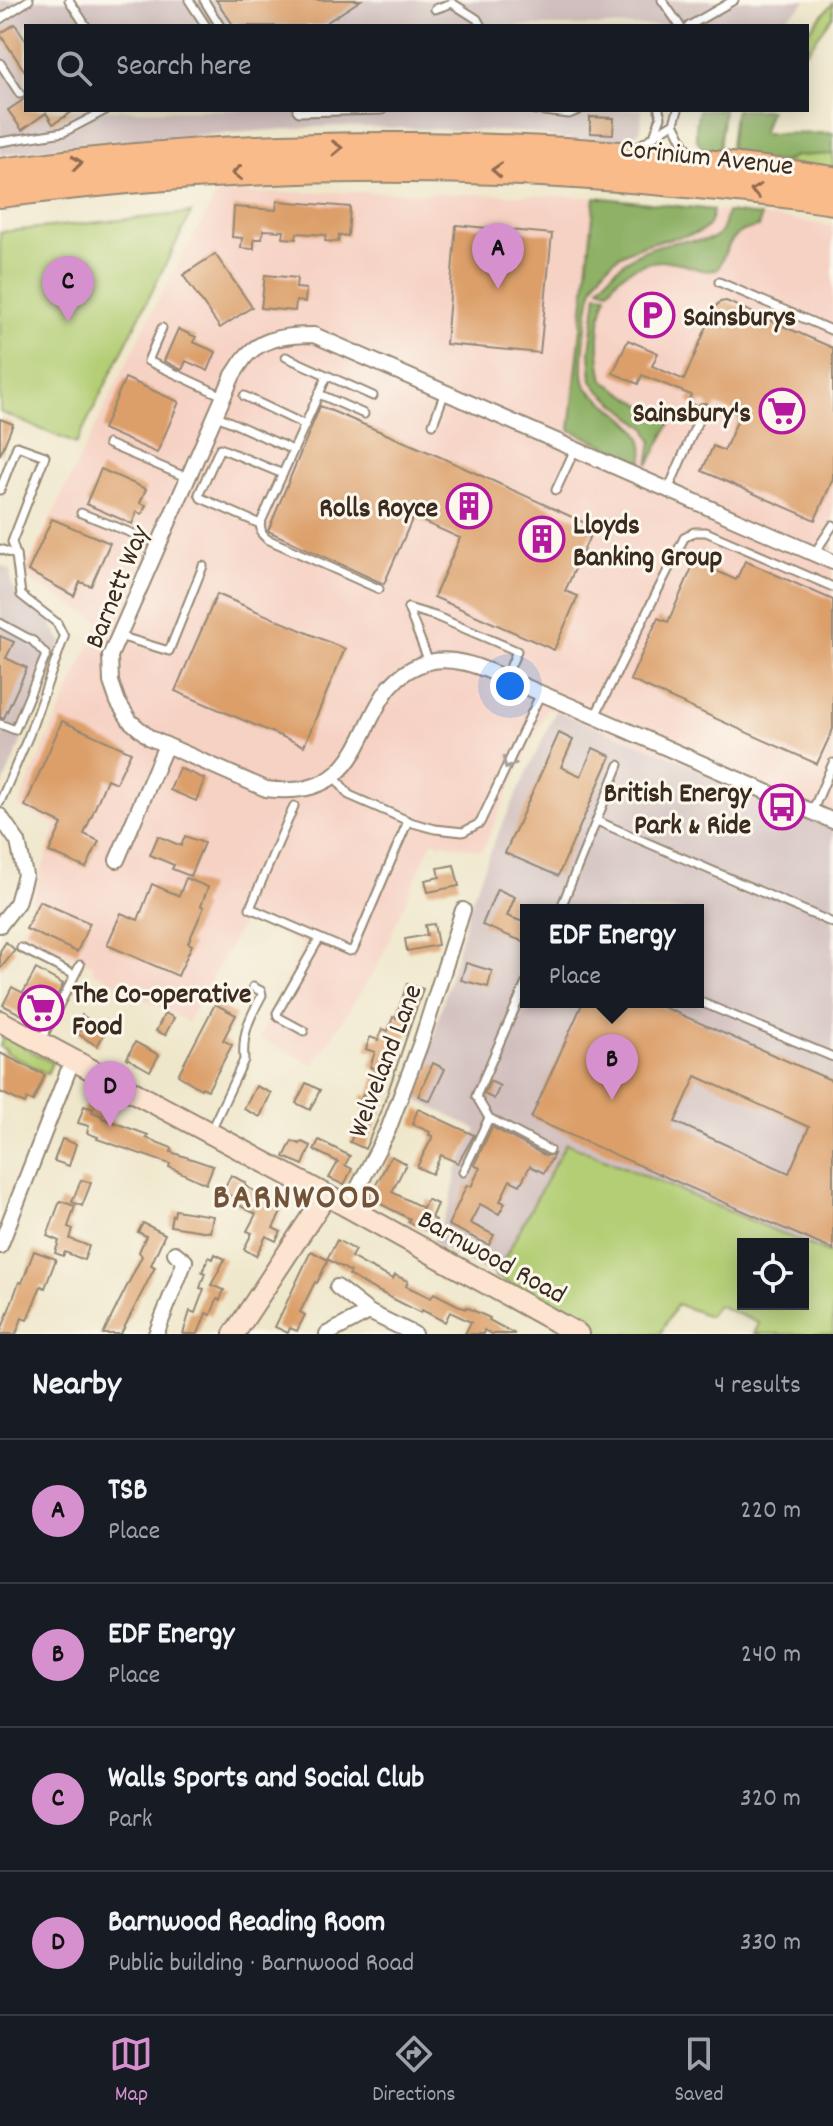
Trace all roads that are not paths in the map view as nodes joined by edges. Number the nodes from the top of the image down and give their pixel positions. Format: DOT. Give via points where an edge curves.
graph roads {
  1 [pos="29,0"];
  2 [pos="69,0"];
  3 [pos="189,0"];
  4 [pos="204,0"];
  5 [pos="662,0"];
  6 [pos="734,0"];
  7 [pos="435,9"];
  8 [pos="0,19"];
  9 [pos="85,24"];
  10 [pos="205,24"];
  11 [pos="219,24"];
  12 [pos="480,24"];
  13 [pos="679,24"];
  14 [pos="692,24"];
  15 [pos="0,63"];
  16 [pos="20,94"];
  17 [pos="102,112"];
  18 [pos="552,112"];
  19 [pos="574,112"];
  20 [pos="660,112"];
  21 [pos="677,112"];
  22 [pos="674,123"];
  23 [pos="655,133"];
  24 [pos="0,142"];
  25 [pos="501,149"];
  26 [pos="713,164"];
  27 [pos="0,172"];
  28 [pos="833,180"];
  29 [pos="0,194"];
  30 [pos="833,201"];
  31 [pos="719,282"];
  32 [pos="162,328"];
  33 [pos="833,331"];
  34 [pos="286,357"];
  35 [pos="327,376"];
  36 [pos="445,392"];
  37 [pos="319,394"];
  38 [pos="223,396"];
  39 [pos="244,396"];
  40 [pos="373,396"];
  41 [pos="703,409"];
  42 [pos="364,414"];
  43 [pos="215,415"];
  44 [pos="433,424"];
  45 [pos="305,425"];
  46 [pos="108,444"];
  47 [pos="575,449"];
  48 [pos="293,450"];
  49 [pos="283,474"];
  50 [pos="188,478"];
  51 [pos="0,490"];
  52 [pos="556,490"];
  53 [pos="668,490"];
  54 [pos="81,513"];
  55 [pos="260,524"];
  56 [pos="833,525"];
  57 [pos="159,544"];
  58 [pos="0,549"];
  59 [pos="814,554"];
  60 [pos="16,555"];
  61 [pos="833,562"];
  62 [pos="203,566"];
  63 [pos="833,587"];
  64 [pos="379,589"];
  65 [pos="0,623"];
  66 [pos="119,636"];
  67 [pos="429,662"];
  68 [pos="505,678"];
  69 [pos="541,693"];
  70 [pos="595,717"];
  71 [pos="0,724"];
  72 [pos="166,745"];
  73 [pos="833,763"];
  74 [pos="619,765"];
  75 [pos="334,776"];
  76 [pos="0,802"];
  77 [pos="294,806"];
  78 [pos="812,812"];
  79 [pos="0,816"];
  80 [pos="408,821"];
  81 [pos="597,821"];
  82 [pos="833,821"];
  83 [pos="117,860"];
  84 [pos="562,904"];
  85 [pos="457,917"];
  86 [pos="833,923"];
  87 [pos="0,925"];
  88 [pos="319,939"];
  89 [pos="21,948"];
  90 [pos="80,965"];
  91 [pos="74,975"];
  92 [pos="253,987"];
  93 [pos="520,997"];
  94 [pos="704,1003"];
  95 [pos="0,1021"];
  96 [pos="304,1031"];
  97 [pos="40,1042"];
  98 [pos="833,1057"];
  99 [pos="72,1061"];
  100 [pos="489,1118"];
  101 [pos="210,1132"];
  102 [pos="549,1150"];
  103 [pos="463,1172"];
  104 [pos="326,1195"];
  105 [pos="348,1207"];
  106 [pos="0,1246"];
  107 [pos="175,1253"];
  108 [pos="337,1287"];
  109 [pos="369,1312"];
  110 [pos="156,1334"];
  111 [pos="234,1334"];
  112 [pos="327,1334"];
  113 [pos="414,1334"];
  114 [pos="578,1334"];
  1 -- 8 [label="lane"];
  2 -- 9 [label="lane"];
  3 -- 10 [label="lane"];
  4 -- 11 [label="lane"];
  5 -- 13 [label="lane"];
  6 -- 14 [label="lane"];
  7 -- 12 [label="lane" via="452,3"];
  15 -- 16 [label="lane"];
  17 -- 24 [label="lane" via="64,132"];
  18 -- 19 [label="lane"];
  20 -- 23 [label="lane"];
  21 -- 22 [label="lane"];
  22 -- 23 [label="lane"];
  22 -- 26 [label="lane" via="693,156"];
  23 -- 25 [label="lane" via="635,148 526,143"];
  25 -- 26 [label="highway, Corinium Avenue"];
  27 -- 25 [label="highway, Corinium Avenue, one-way" via="233,151"];
  26 -- 28 [label="highway, Corinium Avenue"];
  30 -- 29 [label="highway, Corinium Avenue, one-way" via="609,177 400,168 171,176"];
  31 -- 33 [label="lane"];
  32 -- 38 [label="lane" via="148,361"];
  34 -- 35 [label="lane"];
  35 -- 37 [label="lane"];
  35 -- 40 [label="lane"];
  36 -- 38 [label="street, Barnett Way" via="314,335 290,335 250,351"];
  36 -- 44 [label="lane"];
  36 -- 47 [label="street, Barnett Way"];
  37 -- 42 [label="lane"];
  37 -- 45 [label="lane"];
  38 -- 43 [label="street, Barnett Way"];
  39 -- 45 [label="lane"];
  41 -- 53 [label="lane"];
  43 -- 48 [label="lane"];
  43 -- 50 [label="street, Barnett Way"];
  45 -- 48 [label="lane"];
  46 -- 50 [label="lane"];
  47 -- 52 [label="lane"];
  47 -- 53 [label="street, Barnett Way"];
  48 -- 49 [label="lane"];
  49 -- 55 [label="lane"];
  49 -- 55 [label="lane" via="220,448 201,498"];
  50 -- 57 [label="street, Barnett Way"];
  51 -- 60 [label="lane" via="17,446 45,456 12,542"];
  53 -- 59 [label="street, Barnett Way"];
  54 -- 57 [label="lane"];
  55 -- 64 [label="lane" via="267,539"];
  56 -- 59 [label="lane"];
  57 -- 66 [label="street, Barnett Way"];
  58 -- 60 [label="lane"];
  59 -- 61 [label="street, Barnett Way"];
  60 -- 76 [label="lane" via="21,595 57,623 64,637"];
  62 -- 66 [label="lane" via="169,651"];
  63 -- 70 [label="lane" via="706,532 694,532 684,538"];
  65 -- 71 [label="lane" via="33,641 46,655 15,730"];
  66 -- 72 [label="street, Barnett Way" via="110,656 118,702 130,721"];
  67 -- 68 [label="street" via="468,663"];
  67 -- 68 [label="lane" via="408,608 517,651"];
  67 -- 75 [label="street" via="396,679 348,763"];
  68 -- 69 [label="street"];
  69 -- 70 [label="street"];
  69 -- 80 [label="lane, one-way" via="480,823 463,832"];
  70 -- 78 [label="street"];
  72 -- 75 [label="street, Barnett Way" via="266,789 301,790"];
  72 -- 83 [label="street"];
  73 -- 78 [label="lane"];
  74 -- 81 [label="lane"];
  75 -- 80 [label="lane" via="349,795"];
  77 -- 88 [label="lane" via="250,908"];
  78 -- 82 [label="street"];
  79 -- 87 [label="street" via="18,842 25,875 17,903"];
  80 -- 88 [label="lane" via="353,950"];
  81 -- 84 [label="lane"];
  81 -- 86 [label="lane"];
  85 -- 105 [label="street, Welveland Lane" via="428,1021 388,1130"];
  88 -- 96 [label="lane" via="277,1013"];
  89 -- 91 [label="lane"];
  90 -- 91 [label="lane"];
  91 -- 97 [label="lane"];
  92 -- 101 [label="lane" via="262,995 247,1023 244,1060"];
  93 -- 100 [label="lane" via="476,1096"];
  94 -- 98 [label="lane"];
  95 -- 97 [label="street, Barnwood Road"];
  97 -- 99 [label="street, Barnwood Road"];
  99 -- 101 [label="street, Barnwood Road"];
  99 -- 106 [label="street"];
  100 -- 102 [label="lane"];
  100 -- 103 [label="lane"];
  101 -- 104 [label="street, Barnwood Road"];
  104 -- 105 [label="street, Barnwood Road"];
  104 -- 111 [label="street"];
  105 -- 114 [label="street, Barnwood Road"];
  107 -- 110 [label="street" via="185,1261"];
  108 -- 109 [label="street"];
  109 -- 112 [label="street"];
  109 -- 113 [label="street"];
}
